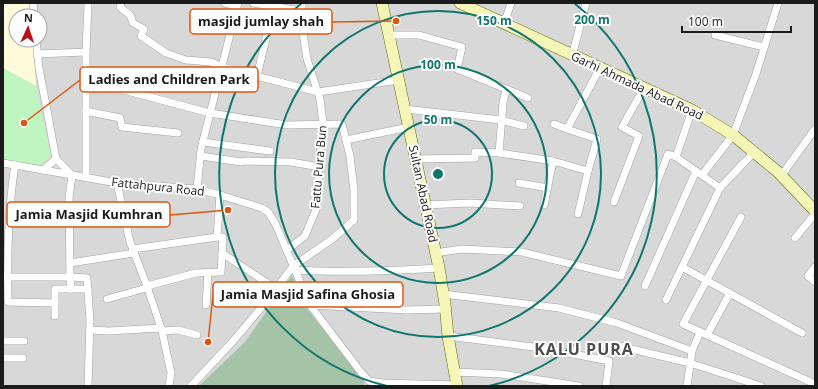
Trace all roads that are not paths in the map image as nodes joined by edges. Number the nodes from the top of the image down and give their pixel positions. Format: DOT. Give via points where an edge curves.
graph roads {
  1 [pos="88,3"];
  2 [pos="121,3"];
  3 [pos="225,3"];
  4 [pos="253,3"];
  5 [pos="302,3"];
  6 [pos="382,3"];
  7 [pos="460,3"];
  8 [pos="511,3"];
  9 [pos="586,3"];
  10 [pos="778,3"];
  11 [pos="237,4"];
  12 [pos="274,6"];
  13 [pos="302,11"];
  14 [pos="504,24"];
  15 [pos="389,35"];
  16 [pos="714,35"];
  17 [pos="764,47"];
  18 [pos="37,48"];
  19 [pos="86,52"];
  20 [pos="37,54"];
  21 [pos="572,56"];
  22 [pos="222,67"];
  23 [pos="600,68"];
  24 [pos="257,76"];
  25 [pos="86,80"];
  26 [pos="399,80"];
  27 [pos="506,88"];
  28 [pos="644,88"];
  29 [pos="318,92"];
  30 [pos="528,98"];
  31 [pos="406,109"];
  32 [pos="692,110"];
  33 [pos="86,111"];
  34 [pos="210,113"];
  35 [pos="501,120"];
  36 [pos="323,124"];
  37 [pos="554,124"];
  38 [pos="524,126"];
  39 [pos="409,127"];
  40 [pos="568,129"];
  41 [pos="815,129"];
  42 [pos="178,133"];
  43 [pos="733,135"];
  44 [pos="346,140"];
  45 [pos="203,142"];
  46 [pos="270,151"];
  47 [pos="754,152"];
  48 [pos="499,153"];
  49 [pos="201,156"];
  50 [pos="676,157"];
  51 [pos="56,159"];
  52 [pos="415,159"];
  53 [pos="553,161"];
  54 [pos="3,162"];
  55 [pos="15,164"];
  56 [pos="320,167"];
  57 [pos="43,170"];
  58 [pos="588,171"];
  59 [pos="699,173"];
  60 [pos="72,175"];
  61 [pos="782,176"];
  62 [pos="86,178"];
  63 [pos="117,183"];
  64 [pos="519,183"];
  65 [pos="548,188"];
  66 [pos="720,188"];
  67 [pos="197,189"];
  68 [pos="220,195"];
  69 [pos="614,202"];
  70 [pos="424,205"];
  71 [pos="544,205"];
  72 [pos="520,206"];
  73 [pos="69,213"];
  74 [pos="815,213"];
  75 [pos="578,214"];
  76 [pos="125,217"];
  77 [pos="741,217"];
  78 [pos="216,237"];
  79 [pos="795,238"];
  80 [pos="286,250"];
  81 [pos="133,251"];
  82 [pos="222,253"];
  83 [pos="435,253"];
  84 [pos="70,263"];
  85 [pos="682,267"];
  86 [pos="815,267"];
  87 [pos="294,268"];
  88 [pos="438,268"];
  89 [pos="208,272"];
  90 [pos="70,277"];
  91 [pos="5,278"];
  92 [pos="706,280"];
  93 [pos="815,282"];
  94 [pos="147,286"];
  95 [pos="645,286"];
  96 [pos="71,289"];
  97 [pos="88,289"];
  98 [pos="276,289"];
  99 [pos="730,293"];
  100 [pos="443,294"];
  101 [pos="107,299"];
  102 [pos="666,300"];
  103 [pos="55,303"];
  104 [pos="206,305"];
  105 [pos="310,305"];
  106 [pos="446,309"];
  107 [pos="55,316"];
  108 [pos="161,329"];
  109 [pos="90,330"];
  110 [pos="700,332"];
  111 [pos="802,333"];
  112 [pos="197,335"];
  113 [pos="707,335"];
  114 [pos="448,336"];
  115 [pos="3,341"];
  116 [pos="24,341"];
  117 [pos="619,346"];
  118 [pos="692,351"];
  119 [pos="3,358"];
  120 [pos="23,358"];
  121 [pos="690,363"];
  122 [pos="454,372"];
  123 [pos="815,384"];
  124 [pos="404,385"];
  125 [pos="429,385"];
  126 [pos="88,386"];
  127 [pos="169,386"];
  128 [pos="191,386"];
  129 [pos="456,386"];
  130 [pos="579,386"];
  131 [pos="606,386"];
  132 [pos="688,386"];
  133 [pos="761,386"];
  1 -- 19 [label="street"];
  2 -- 22 [label="street" via="120,7 130,15 133,23 144,29 141,36 148,42 166,53 186,60 211,62"];
  3 -- 11 [label="street"];
  4 -- 12 [label="street"];
  5 -- 13 [label="street, Fattu Pura Bun"];
  6 -- 15 [label="street, Sultan Abad Road"];
  7 -- 14 [label="street, Garhi Ahmada Abad Road"];
  8 -- 14 [label="street"];
  9 -- 21 [label="street"];
  10 -- 17 [label="street"];
  11 -- 22 [label="street"];
  12 -- 13 [label="street"];
  12 -- 24 [label="street"];
  13 -- 29 [label="street, Fattu Pura Bun" via="307,59"];
  14 -- 21 [label="street, Garhi Ahmada Abad Road"];
  15 -- 26 [label="street, Sultan Abad Road"];
  15 -- 27 [label="street" via="419,35 462,47 457,69"];
  16 -- 17 [label="street"];
  17 -- 43 [label="street"];
  18 -- 20 [label="street"];
  19 -- 20 [label="street"];
  19 -- 25 [label="street"];
  20 -- 51 [label="street"];
  21 -- 23 [label="street, Garhi Ahmada Abad Road"];
  22 -- 24 [label="street"];
  22 -- 34 [label="street"];
  23 -- 28 [label="street, Garhi Ahmada Abad Road"];
  23 -- 40 [label="street"];
  24 -- 29 [label="street"];
  25 -- 33 [label="street"];
  25 -- 34 [label="street"];
  26 -- 29 [label="street"];
  26 -- 31 [label="street, Sultan Abad Road"];
  27 -- 30 [label="street"];
  27 -- 35 [label="street"];
  28 -- 32 [label="street, Garhi Ahmada Abad Road"];
  28 -- 69 [label="street" via="622,127 639,136"];
  29 -- 36 [label="street, Fattu Pura Bun"];
  31 -- 35 [label="street"];
  31 -- 39 [label="street, Sultan Abad Road"];
  32 -- 43 [label="street, Garhi Ahmada Abad Road"];
  32 -- 50 [label="street"];
  33 -- 42 [label="street" via="120,118 122,127"];
  33 -- 62 [label="street"];
  34 -- 36 [label="street" via="287,125"];
  34 -- 45 [label="street"];
  35 -- 38 [label="street"];
  35 -- 48 [label="street"];
  36 -- 44 [label="street" via="342,124"];
  36 -- 56 [label="street, Fattu Pura Bun"];
  37 -- 40 [label="street"];
  39 -- 44 [label="street"];
  39 -- 52 [label="street, Sultan Abad Road"];
  40 -- 58 [label="street" via="597,139"];
  41 -- 61 [label="street"];
  43 -- 47 [label="street, Garhi Ahmada Abad Road"];
  43 -- 59 [label="street"];
  44 -- 87 [label="street" via="353,184 354,220"];
  45 -- 46 [label="street"];
  45 -- 49 [label="street"];
  47 -- 61 [label="street, Garhi Ahmada Abad Road"];
  47 -- 66 [label="street"];
  48 -- 52 [label="street" via="476,152 475,158"];
  48 -- 53 [label="street"];
  49 -- 56 [label="street" via="241,162 291,162"];
  49 -- 67 [label="street"];
  50 -- 59 [label="street"];
  50 -- 83 [label="street" via="668,154 621,276 522,252 462,249"];
  51 -- 57 [label="street"];
  51 -- 60 [label="street"];
  52 -- 70 [label="street, Sultan Abad Road"];
  53 -- 58 [label="street"];
  53 -- 65 [label="street"];
  54 -- 55 [label="street, Fattahpura Road"];
  55 -- 57 [label="street, Fattahpura Road"];
  55 -- 91 [label="street"];
  56 -- 80 [label="street, Fattu Pura Bun" via="317,207 305,236"];
  57 -- 60 [label="street, Fattahpura Road"];
  58 -- 75 [label="street"];
  59 -- 66 [label="street"];
  59 -- 95 [label="street"];
  60 -- 62 [label="street, Fattahpura Road"];
  60 -- 73 [label="street"];
  61 -- 74 [label="street, Garhi Ahmada Abad Road"];
  62 -- 63 [label="street, Fattahpura Road"];
  63 -- 67 [label="street, Fattahpura Road"];
  63 -- 76 [label="street"];
  64 -- 65 [label="street"];
  65 -- 71 [label="street"];
  66 -- 85 [label="street"];
  67 -- 68 [label="street, Fattahpura Road"];
  68 -- 78 [label="street"];
  68 -- 80 [label="street, Fattahpura Road" via="268,212"];
  70 -- 72 [label="street"];
  70 -- 83 [label="street, Sultan Abad Road"];
  73 -- 76 [label="street"];
  73 -- 84 [label="street"];
  74 -- 79 [label="street"];
  76 -- 81 [label="street"];
  77 -- 92 [label="street"];
  78 -- 81 [label="street"];
  78 -- 82 [label="street" via="223,237"];
  80 -- 87 [label="street, Fattahpura Road"];
  81 -- 84 [label="street"];
  81 -- 94 [label="street"];
  82 -- 89 [label="street" via="221,272"];
  82 -- 98 [label="street"];
  83 -- 88 [label="street, Sultan Abad Road"];
  84 -- 90 [label="street"];
  85 -- 92 [label="street"];
  85 -- 102 [label="street"];
  86 -- 93 [label="street" via="808,276"];
  87 -- 88 [label="street" via="329,272"];
  87 -- 98 [label="street"];
  87 -- 105 [label="street, Fattahpura Road"];
  88 -- 100 [label="street, Sultan Abad Road"];
  89 -- 94 [label="street"];
  89 -- 104 [label="street"];
  90 -- 91 [label="street"];
  90 -- 96 [label="street"];
  90 -- 97 [label="street" via="87,278"];
  91 -- 103 [label="street" via="8,302"];
  92 -- 99 [label="street"];
  92 -- 110 [label="street" via="683,324"];
  94 -- 101 [label="street"];
  94 -- 108 [label="street"];
  96 -- 97 [label="street"];
  96 -- 103 [label="street" via="54,289"];
  97 -- 109 [label="street"];
  98 -- 128 [label="street" via="234,340"];
  99 -- 111 [label="street"];
  99 -- 113 [label="street"];
  100 -- 106 [label="street, Sultan Abad Road"];
  100 -- 118 [label="street" via="559,308 616,323"];
  103 -- 107 [label="street"];
  105 -- 106 [label="street" via="407,310"];
  105 -- 124 [label="street, Fattahpura Road" via="369,381"];
  106 -- 114 [label="street, Sultan Abad Road"];
  108 -- 109 [label="street"];
  108 -- 112 [label="street"];
  108 -- 127 [label="street" via="171,374"];
  109 -- 126 [label="street"];
  110 -- 113 [label="street"];
  110 -- 118 [label="street"];
  113 -- 123 [label="street"];
  114 -- 122 [label="street, Sultan Abad Road"];
  114 -- 131 [label="street" via="548,349 609,361"];
  115 -- 116 [label="street"];
  117 -- 121 [label="street"];
  118 -- 121 [label="street"];
  119 -- 120 [label="street"];
  121 -- 132 [label="street"];
  121 -- 133 [label="street"];
  122 -- 129 [label="street, Sultan Abad Road"];
  122 -- 130 [label="street" via="501,374"];
  124 -- 125 [label="street, Fattahpura Road"];
  125 -- 129 [label="street, Fattahpura Road"];
}
